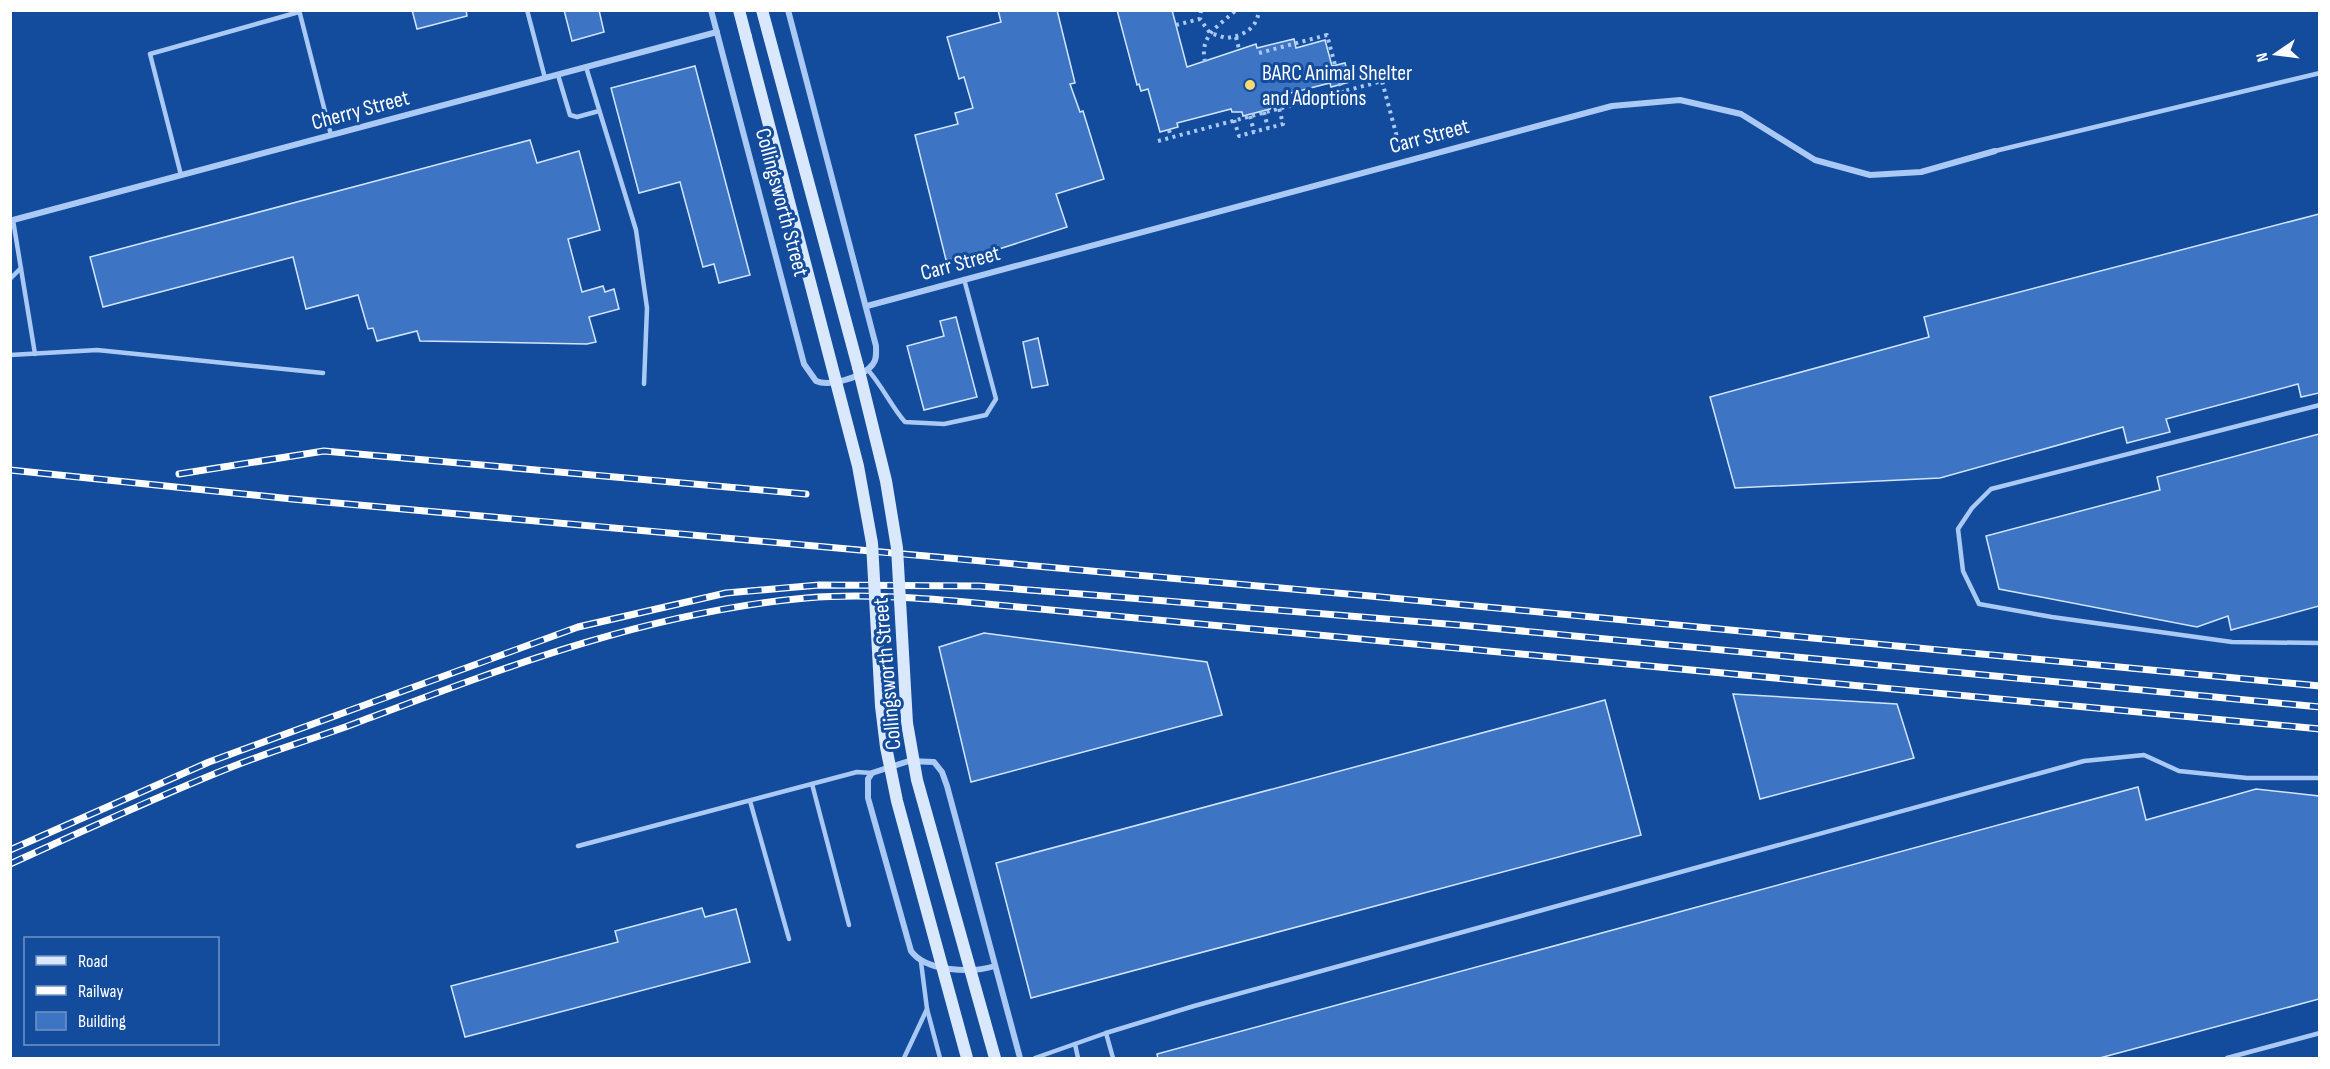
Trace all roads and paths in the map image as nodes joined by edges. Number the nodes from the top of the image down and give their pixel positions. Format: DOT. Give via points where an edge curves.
graph roads {
  1 [pos="527,10"];
  2 [pos="711,10"];
  3 [pos="739,10"];
  4 [pos="762,10"];
  5 [pos="788,10"];
  6 [pos="1201,10"];
  7 [pos="1236,10"];
  8 [pos="1259,10"];
  9 [pos="299,11"];
  10 [pos="1200,19"];
  11 [pos="1176,25"];
  12 [pos="717,32"];
  13 [pos="1210,33"];
  14 [pos="1236,37"];
  15 [pos="1239,49"];
  16 [pos="1259,53"];
  17 [pos="1205,62"];
  18 [pos="586,67"];
  19 [pos="2319,73"];
  20 [pos="558,75"];
  21 [pos="545,78"];
  22 [pos="1342,91"];
  23 [pos="1279,108"];
  24 [pos="599,111"];
  25 [pos="1264,112"];
  26 [pos="1250,116"];
  27 [pos="1234,120"];
  28 [pos="1268,128"];
  29 [pos="1169,130"];
  30 [pos="1254,132"];
  31 [pos="331,135"];
  32 [pos="1397,136"];
  33 [pos="1171,137"];
  34 [pos="1158,141"];
  35 [pos="1995,151"];
  36 [pos="181,175"];
  37 [pos="13,220"];
  38 [pos="21,268"];
  39 [pos="10,279"];
  40 [pos="964,279"];
  41 [pos="867,306"];
  42 [pos="35,354"];
  43 [pos="10,355"];
  44 [pos="868,370"];
  45 [pos="323,373"];
  46 [pos="644,384"];
  47 [pos="2319,405"];
  48 [pos="2319,643"];
  49 [pos="872,773"];
  50 [pos="2319,778"];
  51 [pos="812,784"];
  52 [pos="750,801"];
  53 [pos="578,846"];
  54 [pos="849,925"];
  55 [pos="789,939"];
  56 [pos="921,962"];
  57 [pos="995,966"];
  58 [pos="927,1009"];
  59 [pos="1106,1033"];
  60 [pos="2319,1033"];
  61 [pos="1075,1044"];
  62 [pos="903,1059"];
  63 [pos="940,1059"];
  64 [pos="967,1059"];
  65 [pos="995,1059"];
  66 [pos="1020,1059"];
  67 [pos="1035,1059"];
  68 [pos="1078,1059"];
  69 [pos="1113,1059"];
  70 [pos="2227,1059"];
  1 -- 21 [label="lane"];
  2 -- 12 [label="street, Collingsworth Street"];
  3 -- 64 [label="main road, Collingsworth Street, bridge" via="858,466 872,543 880,706 886,747"];
  4 -- 65 [label="main road, Collingsworth Street, bridge" via="886,481 897,548 907,723 917,780"];
  5 -- 41 [label="street"];
  6 -- 10 [label="path"];
  7 -- 13 [label="path"];
  8 -- 14 [label="path" via="1254,26"];
  9 -- 31 [label="lane"];
  9 -- 36 [label="lane" via="150,54"];
  10 -- 11 [label="path"];
  10 -- 13 [label="path"];
  12 -- 18 [label="street, Cherry Street"];
  12 -- 44 [label="street, Collingsworth Street" via="804,364 822,384"];
  13 -- 14 [label="path"];
  13 -- 17 [label="path" via="1204,48"];
  14 -- 15 [label="path"];
  16 -- 22 [label="path" via="1327,34"];
  18 -- 20 [label="street, Cherry Street"];
  18 -- 24 [label="lane"];
  19 -- 35 [label="lane"];
  20 -- 21 [label="street, Cherry Street"];
  20 -- 24 [label="lane" via="570,115"];
  21 -- 31 [label="street, Cherry Street"];
  22 -- 23 [label="path"];
  22 -- 32 [label="path" via="1382,81"];
  23 -- 25 [label="path"];
  23 -- 28 [label="path" via="1283,124"];
  24 -- 46 [label="lane" via="636,230 647,308"];
  25 -- 26 [label="path"];
  25 -- 28 [label="path"];
  26 -- 27 [label="path"];
  26 -- 30 [label="path"];
  27 -- 30 [label="path" via="1239,136"];
  27 -- 33 [label="path"];
  28 -- 30 [label="path"];
  29 -- 33 [label="path"];
  31 -- 36 [label="street, Cherry Street"];
  33 -- 34 [label="path"];
  35 -- 40 [label="street, Carr Street" via="1921,172 1870,175 1815,160 1741,114 1680,100 1612,105"];
  36 -- 37 [label="street, Cherry Street"];
  37 -- 38 [label="lane"];
  38 -- 39 [label="lane"];
  38 -- 42 [label="lane"];
  40 -- 41 [label="street, Carr Street"];
  40 -- 44 [label="lane" via="996,399 986,415 944,424 905,422"];
  41 -- 44 [label="street" via="876,356"];
  42 -- 43 [label="lane"];
  42 -- 45 [label="lane" via="97,350"];
  47 -- 48 [label="lane" via="1991,489 1958,529 1963,571 1978,603 2232,642"];
  49 -- 51 [label="lane" via="857,772"];
  49 -- 56 [label="street, Collingsworth Street" via="868,779 868,798 909,944"];
  49 -- 57 [label="street, Collingsworth Street" via="919,759 934,762 942,772"];
  50 -- 59 [label="lane" via="2247,778 2179,771 2144,755 2084,761"];
  51 -- 52 [label="lane"];
  51 -- 54 [label="lane"];
  52 -- 53 [label="lane"];
  52 -- 55 [label="lane"];
  56 -- 57 [label="street" via="977,972"];
  56 -- 58 [label="lane"];
  57 -- 66 [label="street, Collingsworth Street"];
  58 -- 62 [label="lane"];
  58 -- 63 [label="lane"];
  59 -- 61 [label="lane"];
  59 -- 69 [label="lane"];
  60 -- 70 [label="lane"];
  61 -- 67 [label="lane"];
  61 -- 68 [label="lane"];
}
